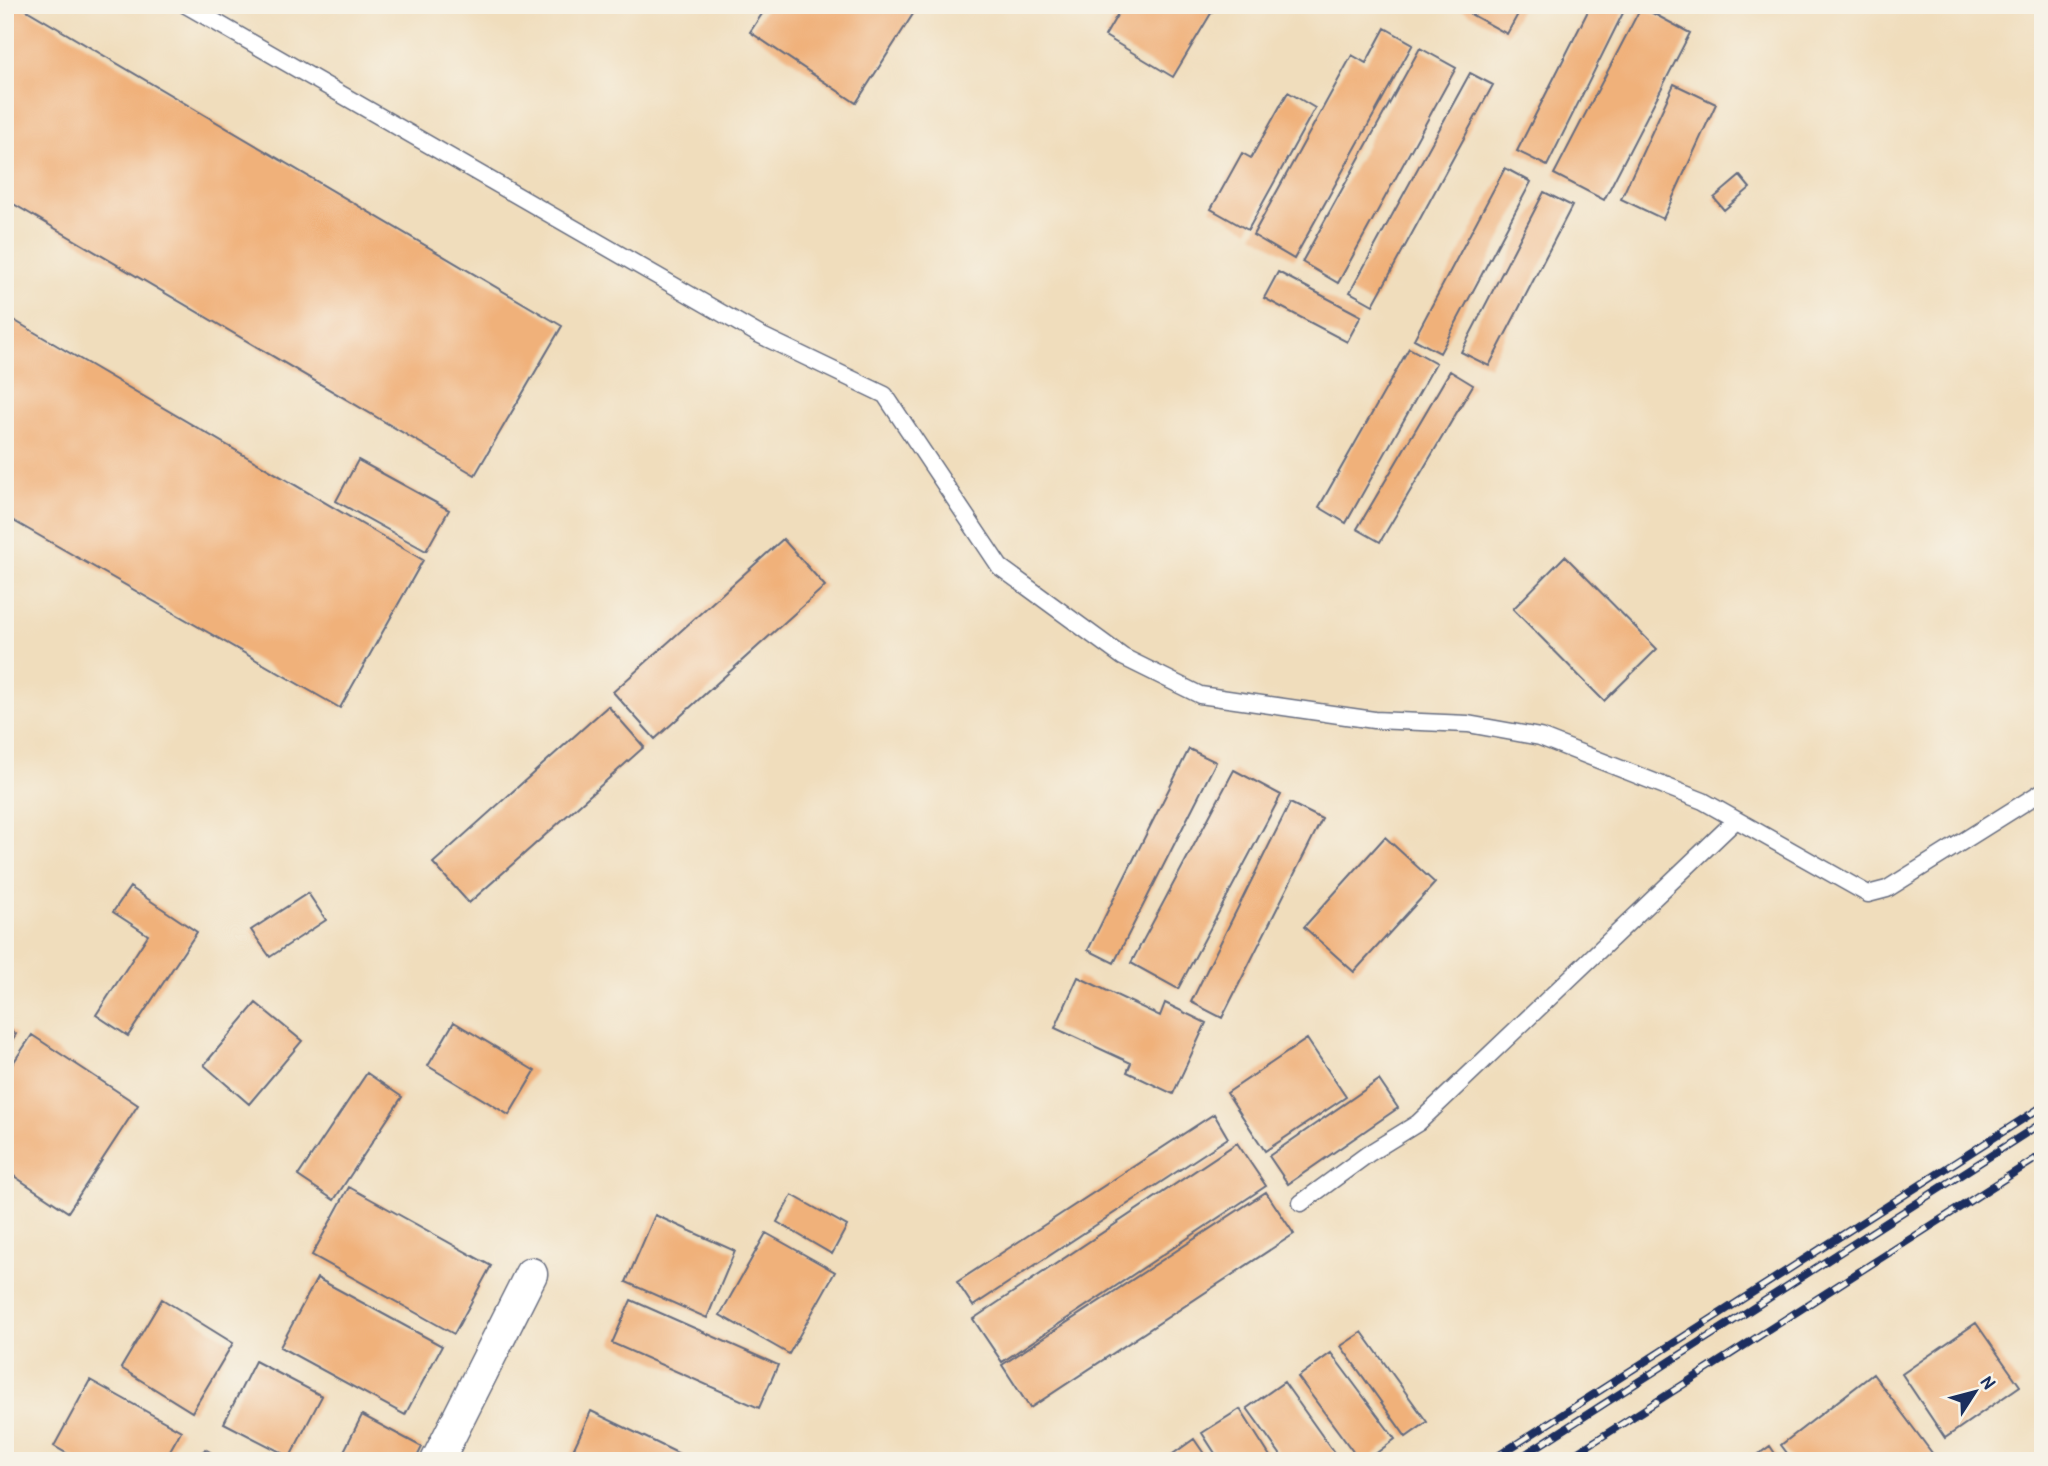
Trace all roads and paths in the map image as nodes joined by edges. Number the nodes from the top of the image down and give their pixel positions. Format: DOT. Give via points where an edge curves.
graph roads {
  1 [pos="186,5"];
  2 [pos="2043,791"];
  3 [pos="1736,820"];
  4 [pos="1301,1203"];
  5 [pos="531,1274"];
  6 [pos="437,1461"];
  1 -- 3 [label="lane" via="758,334 885,396 1000,567 1123,656 1200,695 1374,720 1468,724 1540,737 1703,801"];
  2 -- 3 [label="lane" via="1887,889 1868,894"];
  3 -- 4 [label="lane" via="1418,1123"];
  5 -- 6 [label="street"];
}
